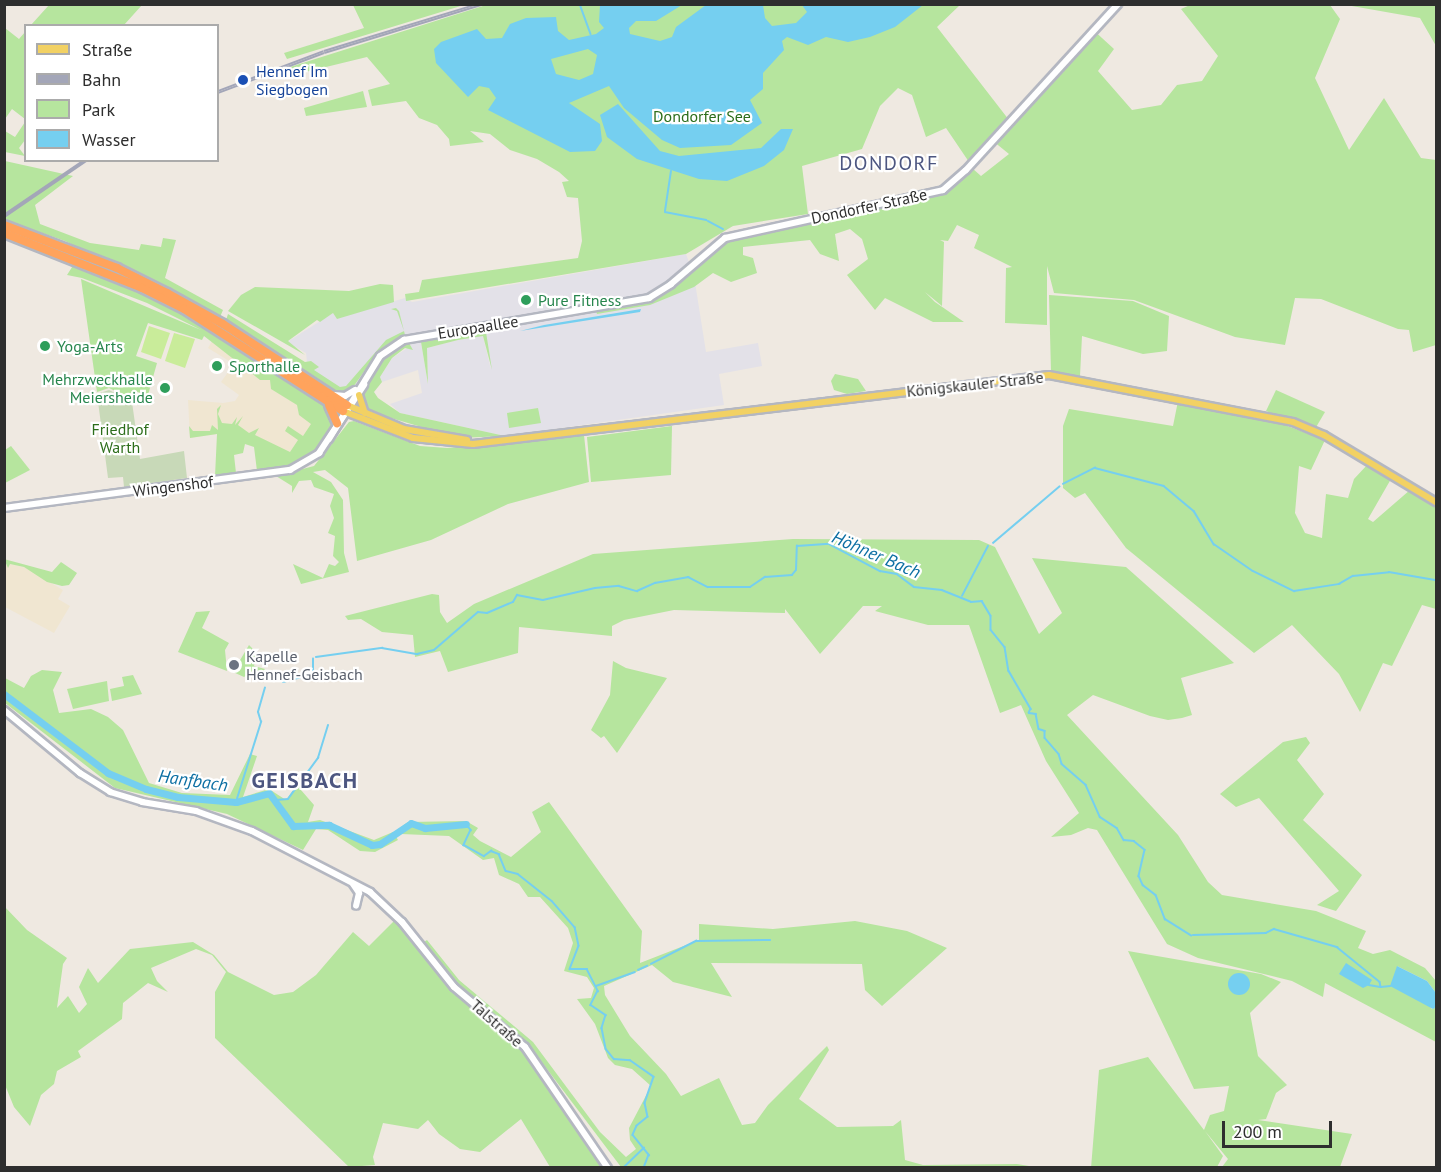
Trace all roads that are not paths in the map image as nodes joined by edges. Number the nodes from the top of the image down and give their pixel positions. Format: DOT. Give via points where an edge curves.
graph roads {
  1 [pos="1118,4"];
  2 [pos="4,225"];
  3 [pos="4,233"];
  4 [pos="716,243"];
  5 [pos="358,392"];
  6 [pos="328,398"];
  7 [pos="348,410"];
  8 [pos="368,416"];
  9 [pos="337,423"];
  10 [pos="329,439"];
  11 [pos="492,441"];
  12 [pos="1437,502"];
  13 [pos="4,508"];
  14 [pos="4,710"];
  15 [pos="348,879"];
  16 [pos="356,906"];
  17 [pos="608,1167"];
  1 -- 4 [label="main road, Dondorfer Straße" via="966,170 943,190 741,232"];
  2 -- 6 [label="highway" via="117,268 167,293 232,329"];
  3 -- 6 [label="highway" via="133,284 184,309"];
  4 -- 5 [label="main road, Europaallee" via="671,284 648,298 412,338 388,349 372,366"];
  5 -- 6 [label="main road"];
  5 -- 7 [label="main road, Europaallee"];
  5 -- 8 [label="main road"];
  6 -- 7 [label="highway"];
  6 -- 9 [label="highway"];
  7 -- 8 [label="main road, Königskauler Straße"];
  7 -- 9 [label="main road, Wingenshof"];
  7 -- 10 [label="main road, Wingenshof"];
  7 -- 11 [label="main road, Königskauler Straße" via="371,425 431,442"];
  8 -- 11 [label="main road, Königskauler Straße" via="454,440"];
  9 -- 10 [label="main road, Wingenshof"];
  10 -- 13 [label="main road, Wingenshof" via="310,460 290,470"];
  11 -- 12 [label="main road, Königskauler Straße" via="1049,375 1264,415 1316,432"];
  14 -- 15 [label="main road, Talstraße" via="80,773 110,792 210,815 296,850"];
  15 -- 16 [label="main road" via="359,893"];
  15 -- 17 [label="main road, Talstraße" via="370,892 402,922 454,987 525,1047"];
}
